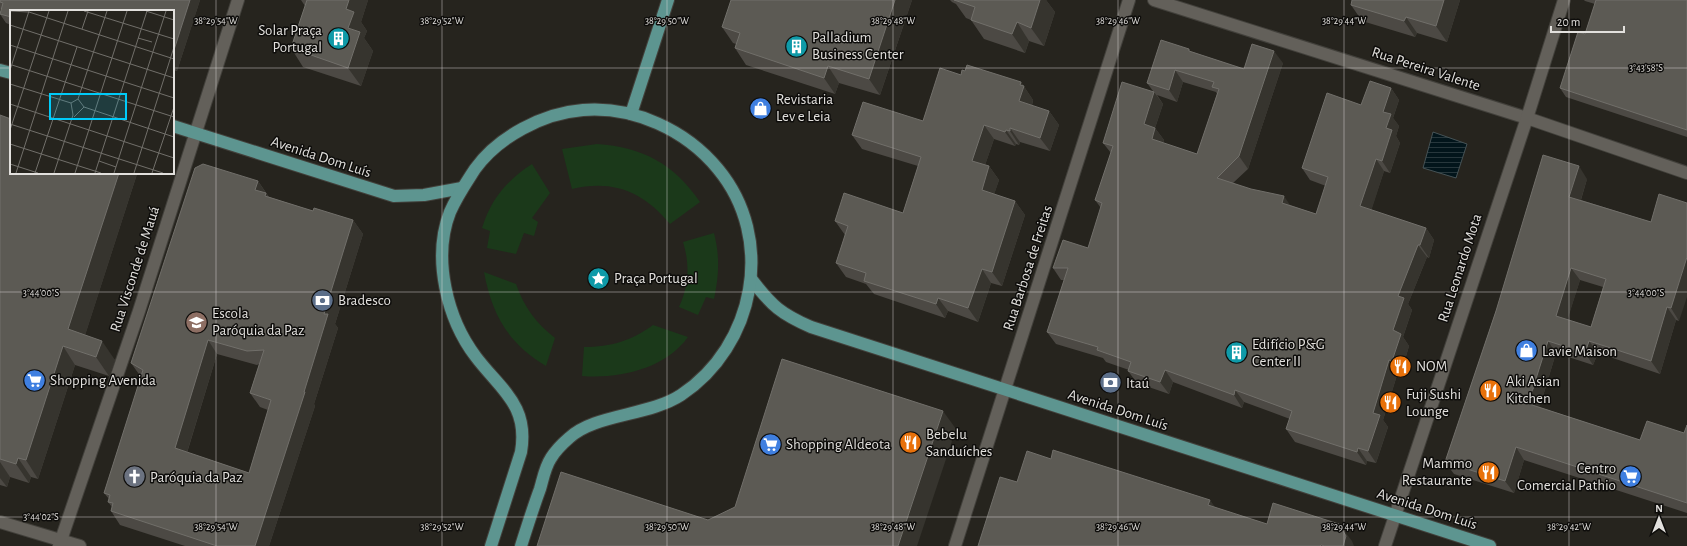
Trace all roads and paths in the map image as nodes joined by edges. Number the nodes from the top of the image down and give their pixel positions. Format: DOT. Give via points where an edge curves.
graph roads {
  1 [pos="238,0"];
  2 [pos="668,0"];
  3 [pos="1129,0"];
  4 [pos="1154,0"];
  5 [pos="1564,0"];
  6 [pos="0,70"];
  7 [pos="10,73"];
  8 [pos="631,114"];
  9 [pos="1527,118"];
  10 [pos="174,126"];
  11 [pos="195,133"];
  12 [pos="1687,173"];
  13 [pos="462,188"];
  14 [pos="752,280"];
  15 [pos="1006,390"];
  16 [pos="1395,515"];
  17 [pos="0,522"];
  18 [pos="60,543"];
  19 [pos="80,546"];
  20 [pos="491,546"];
  21 [pos="521,546"];
  22 [pos="955,546"];
  23 [pos="1385,546"];
  24 [pos="1490,546"];
  1 -- 11 [label="street, Rua Visconde de Mauá"];
  2 -- 8 [label="main road"];
  3 -- 15 [label="street, Rua Barbosa de Freitas"];
  4 -- 9 [label="street, Rua Pereira Valente"];
  5 -- 9 [label="street, Rua Leonardo Mota"];
  6 -- 7 [label="main road"];
  8 -- 13 [label="main road" via="610,110 583,110 536,122 500,145 480,163"];
  8 -- 14 [label="main road" via="668,128 708,157 721,172 744,214 751,240"];
  9 -- 12 [label="street, Rua Pereira Valente"];
  9 -- 16 [label="street, Rua Leonardo Mota"];
  10 -- 11 [label="main road, Avenida Dom Luís"];
  11 -- 13 [label="main road, Avenida Dom Luís" via="394,196 424,195"];
  11 -- 18 [label="street, Rua Visconde de Mauá" via="139,311"];
  13 -- 20 [label="main road" via="450,214 444,237 443,272 448,299 457,325 475,356 509,396 522,421 523,438 520,452"];
  14 -- 15 [label="main road, Avenida Dom Luís" via="767,300 788,317"];
  14 -- 21 [label="main road" via="748,299 732,340 706,374 680,396 645,411 593,424 572,434 559,447 549,460"];
  15 -- 16 [label="main road, Avenida Dom Luís"];
  15 -- 22 [label="street, Rua Barbosa de Freitas"];
  16 -- 23 [label="street, Rua Leonardo Mota"];
  16 -- 24 [label="main road, Avenida Dom Luís"];
  17 -- 18 [label="street"];
  18 -- 19 [label="street"];
}
